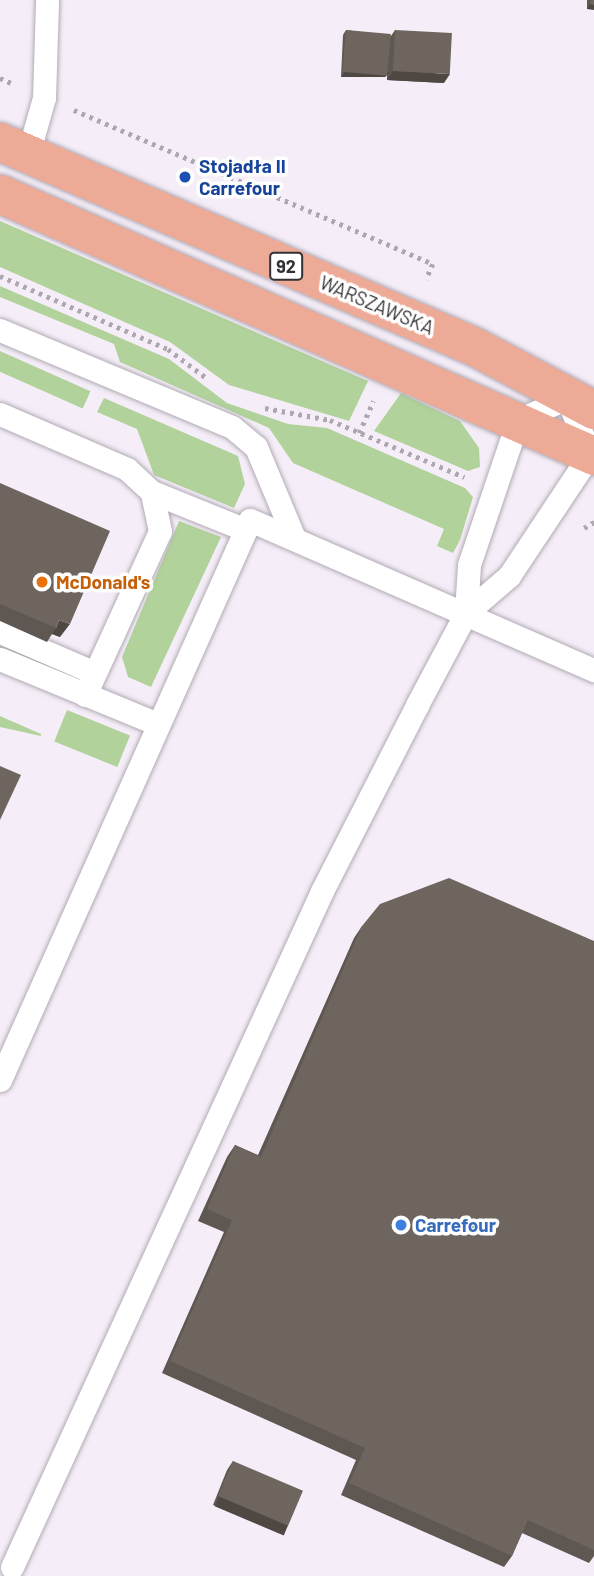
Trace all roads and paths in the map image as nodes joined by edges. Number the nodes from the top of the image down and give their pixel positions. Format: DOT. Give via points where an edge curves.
graph roads {
  1 [pos="47,0"];
  2 [pos="0,78"];
  3 [pos="44,98"];
  4 [pos="14,148"];
  5 [pos="0,194"];
  6 [pos="0,276"];
  7 [pos="423,286"];
  8 [pos="0,330"];
  9 [pos="218,387"];
  10 [pos="375,397"];
  11 [pos="252,402"];
  12 [pos="581,404"];
  13 [pos="0,414"];
  14 [pos="518,420"];
  15 [pos="359,433"];
  16 [pos="592,455"];
  17 [pos="475,482"];
  18 [pos="152,492"];
  19 [pos="246,530"];
  20 [pos="294,538"];
  21 [pos="466,613"];
  22 [pos="0,632"];
  23 [pos="0,659"];
  24 [pos="594,670"];
  25 [pos="95,673"];
  26 [pos="85,695"];
  27 [pos="158,724"];
  28 [pos="0,1080"];
  29 [pos="15,1569"];
  1 -- 3 [label="lane"];
  2 -- 3 [label="path"];
  3 -- 4 [label="lane"];
  3 -- 7 [label="path" via="433,264"];
  4 -- 12 [label="main road, WARSZAWSKA / 92" via="475,347"];
  5 -- 14 [label="main road, 92"];
  6 -- 9 [label="path" via="169,349"];
  8 -- 20 [label="lane" via="232,427 256,447"];
  10 -- 15 [label="path"];
  11 -- 15 [label="path"];
  12 -- 14 [label="lane"];
  12 -- 16 [label="lane"];
  13 -- 18 [label="lane" via="127,469"];
  14 -- 16 [label="main road, 92"];
  14 -- 21 [label="lane" via="469,565"];
  15 -- 17 [label="path"];
  16 -- 21 [label="lane" via="509,576"];
  18 -- 19 [label="lane"];
  18 -- 25 [label="lane" via="160,531"];
  19 -- 20 [label="lane" via="250,520"];
  19 -- 27 [label="lane"];
  20 -- 21 [label="lane"];
  21 -- 24 [label="lane"];
  21 -- 29 [label="lane" via="322,891"];
  22 -- 25 [label="lane"];
  23 -- 26 [label="lane"];
  25 -- 26 [label="lane"];
  26 -- 27 [label="lane"];
  27 -- 28 [label="lane"];
}
